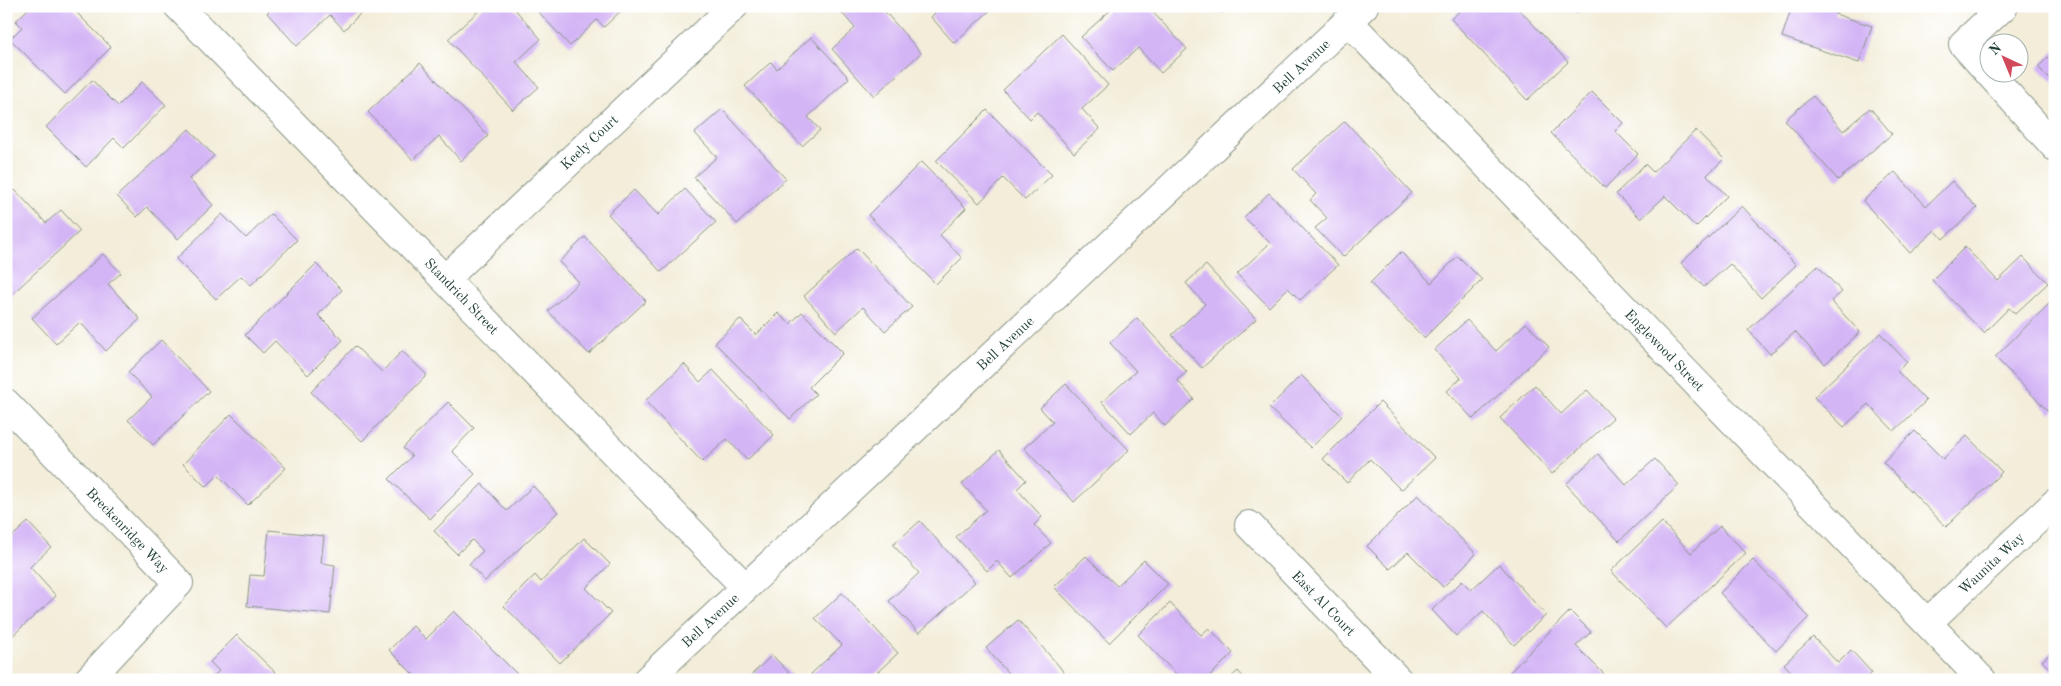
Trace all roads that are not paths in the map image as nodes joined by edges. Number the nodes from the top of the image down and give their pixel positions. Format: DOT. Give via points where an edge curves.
graph roads {
  1 [pos="178,6"];
  2 [pos="734,6"];
  3 [pos="2004,6"];
  4 [pos="1356,13"];
  5 [pos="2055,147"];
  6 [pos="445,279"];
  7 [pos="6,403"];
  8 [pos="2055,503"];
  9 [pos="1250,525"];
  10 [pos="745,587"];
  11 [pos="1927,623"];
  12 [pos="88,680"];
  13 [pos="647,680"];
  14 [pos="1398,680"];
  15 [pos="1982,680"];
  1 -- 6 [label="street, Standrich Street"];
  2 -- 6 [label="street, Keely Court"];
  3 -- 5 [label="street" via="1963,44"];
  4 -- 10 [label="street, Bell Avenue"];
  4 -- 11 [label="street, Englewood Street"];
  6 -- 10 [label="street, Standrich Street"];
  7 -- 12 [label="street, Breckenridge Way" via="179,583"];
  8 -- 11 [label="street, Waunita Way"];
  9 -- 14 [label="street, East Al Court"];
  10 -- 13 [label="street, Bell Avenue"];
  11 -- 15 [label="street, Englewood Street"];
}
